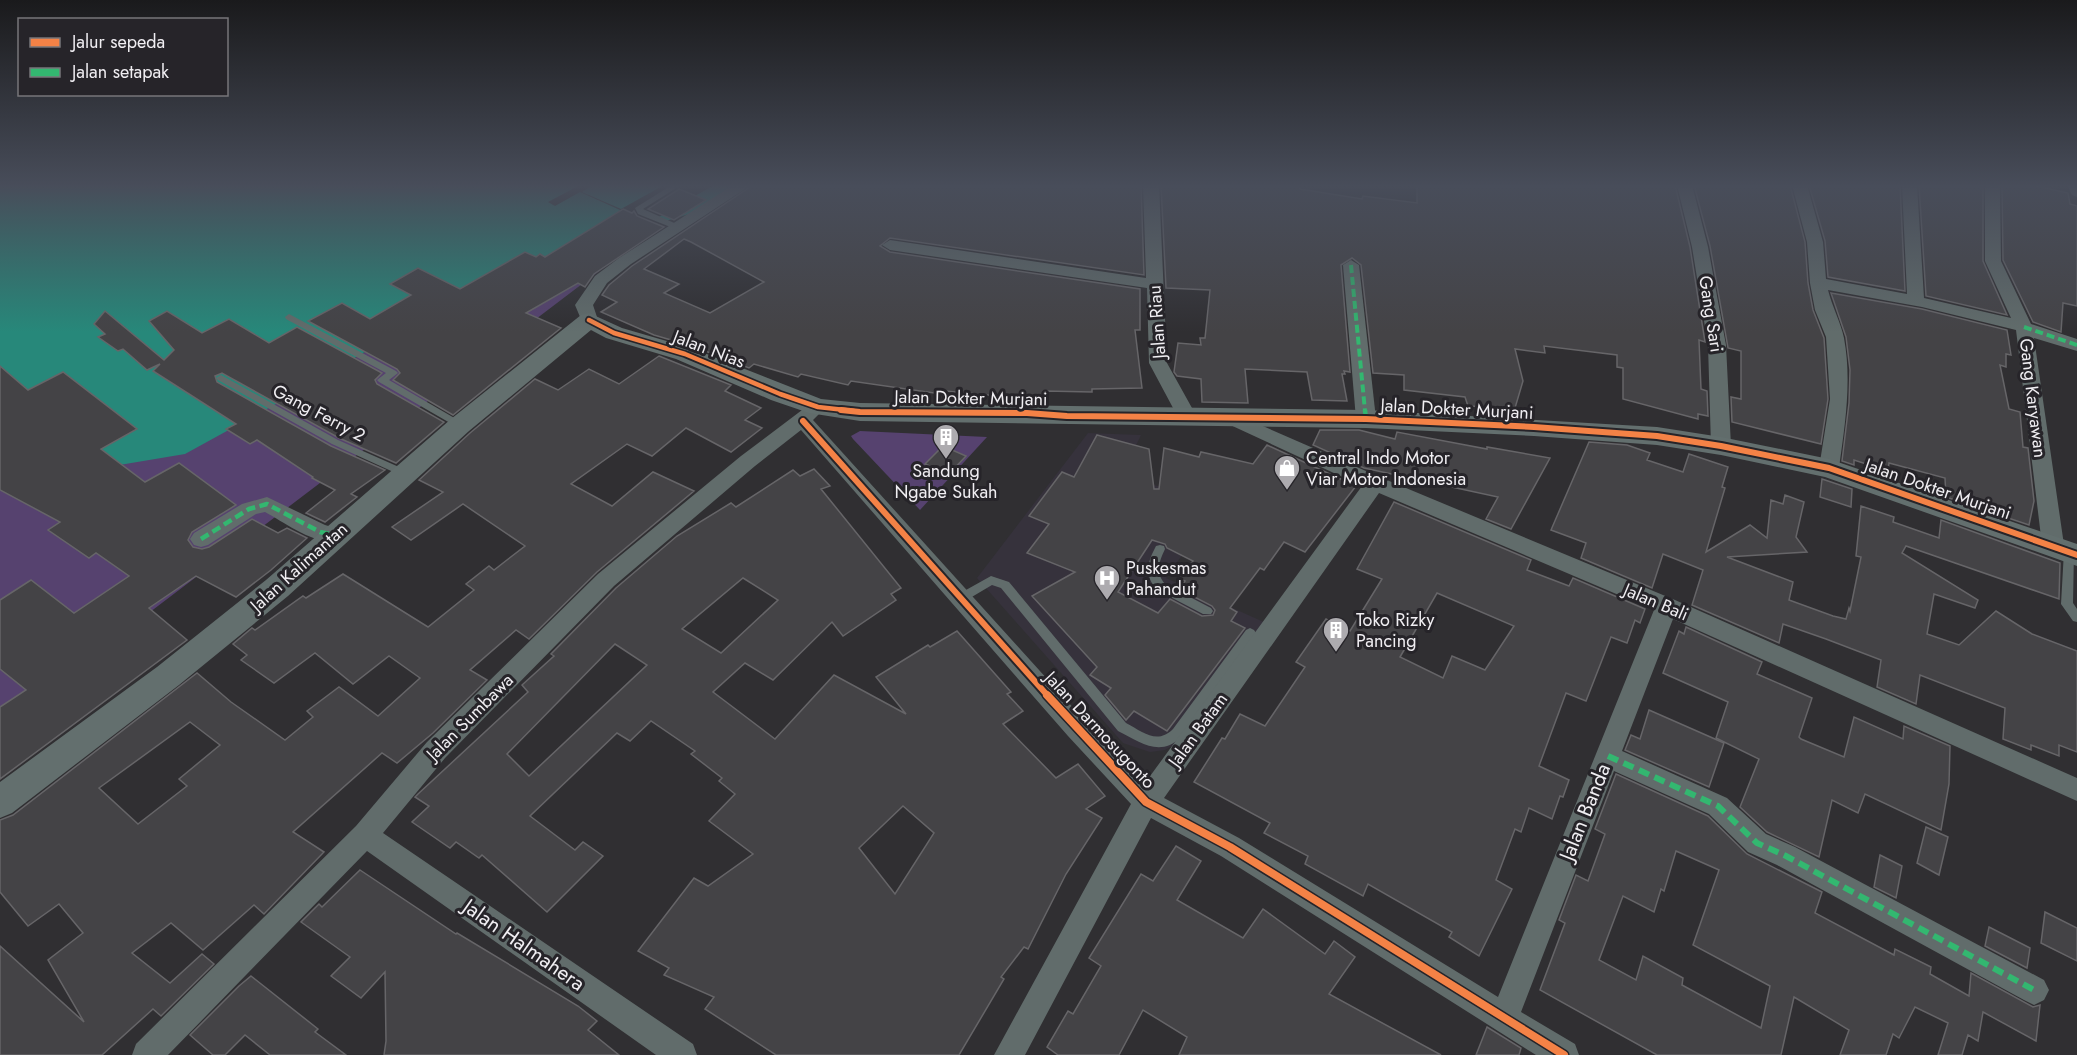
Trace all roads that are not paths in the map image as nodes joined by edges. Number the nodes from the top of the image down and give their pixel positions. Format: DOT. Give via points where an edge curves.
graph roads {
  1 [pos="668,234"];
  2 [pos="1152,234"];
  3 [pos="1697,234"];
  4 [pos="1813,234"];
  5 [pos="1913,234"];
  6 [pos="1993,234"];
  7 [pos="890,245"];
  8 [pos="1351,265"];
  9 [pos="1818,283"];
  10 [pos="1154,284"];
  11 [pos="1916,300"];
  12 [pos="289,316"];
  13 [pos="589,320"];
  14 [pos="2024,327"];
  15 [pos="2077,345"];
  16 [pos="221,378"];
  17 [pos="810,414"];
  18 [pos="1187,417"];
  19 [pos="1233,419"];
  20 [pos="1366,419"];
  21 [pos="460,424"];
  22 [pos="1722,446"];
  23 [pos="1829,468"];
  24 [pos="404,473"];
  25 [pos="1375,483"];
  26 [pos="335,535"];
  27 [pos="201,539"];
  28 [pos="1161,549"];
  29 [pos="2066,550"];
  30 [pos="961,598"];
  31 [pos="1667,606"];
  32 [pos="1208,611"];
  33 [pos="2077,618"];
  34 [pos="1254,634"];
  35 [pos="1608,756"];
  36 [pos="2077,790"];
  37 [pos="0,802"];
  38 [pos="1146,802"];
  39 [pos="366,835"];
  40 [pos="2034,990"];
  41 [pos="1504,1018"];
  42 [pos="147,1055"];
  43 [pos="682,1055"];
  44 [pos="1009,1055"];
  45 [pos="1563,1055"];
  1 -- 13 [label="street" via="601,280 584,305"];
  2 -- 10 [label="street, Jalan Riau"];
  3 -- 22 [label="street, Gang Sari" via="1717,345"];
  4 -- 9 [label="street"];
  5 -- 11 [label="street"];
  6 -- 14 [label="street, Gang Karyawan" via="1993,261"];
  7 -- 10 [label="street"];
  8 -- 20 [label="street"];
  9 -- 11 [label="street"];
  9 -- 23 [label="street" via="1835,337 1839,399"];
  10 -- 18 [label="street, Jalan Riau" via="1158,363"];
  11 -- 14 [label="street"];
  12 -- 21 [label="lane" via="393,373 382,380"];
  13 -- 17 [label="street, Jalan Nias" via="614,333 685,354 780,394"];
  13 -- 21 [label="street, Jalan Kalimantan"];
  14 -- 15 [label="street"];
  14 -- 29 [label="street, Gang Karyawan"];
  16 -- 24 [label="lane, Gang Ferry 2" via="335,442"];
  17 -- 18 [label="street, Jalan Dokter Murjani"];
  17 -- 30 [label="street, Jalan Darmosugonto"];
  17 -- 39 [label="street, Jalan Sumbawa" via="606,580 436,750"];
  18 -- 19 [label="street, Jalan Dokter Murjani"];
  19 -- 20 [label="street, Jalan Dokter Murjani"];
  19 -- 25 [label="street, Jalan Bali"];
  20 -- 22 [label="street, Jalan Dokter Murjani" via="1579,430"];
  21 -- 24 [label="street, Jalan Kalimantan"];
  22 -- 23 [label="street, Jalan Dokter Murjani"];
  23 -- 29 [label="street, Jalan Dokter Murjani"];
  24 -- 26 [label="street, Jalan Kalimantan"];
  25 -- 31 [label="street, Jalan Bali"];
  25 -- 34 [label="street, Jalan Batam"];
  26 -- 27 [label="street" via="320,532 267,504 249,509"];
  26 -- 37 [label="street, Jalan Kalimantan" via="277,588 168,676"];
  28 -- 32 [label="lane" via="1153,562 1155,581"];
  29 -- 33 [label="lane" via="2067,604"];
  30 -- 34 [label="lane" via="991,580 1005,585 1115,720 1122,727 1160,743 1177,733"];
  30 -- 38 [label="street, Jalan Darmosugonto"];
  31 -- 35 [label="street, Jalan Banda"];
  31 -- 36 [label="street, Jalan Bali"];
  34 -- 38 [label="street, Jalan Batam"];
  35 -- 40 [label="street" via="1718,806 1757,843"];
  35 -- 41 [label="street, Jalan Banda"];
  38 -- 41 [label="street, Jalan Darmosugonto" via="1230,847"];
  38 -- 44 [label="street, Jalan Batam"];
  39 -- 42 [label="street, Jalan Sumbawa"];
  39 -- 43 [label="street, Jalan Halmahera"];
  41 -- 45 [label="street, Jalan Darmosugonto"];
}
